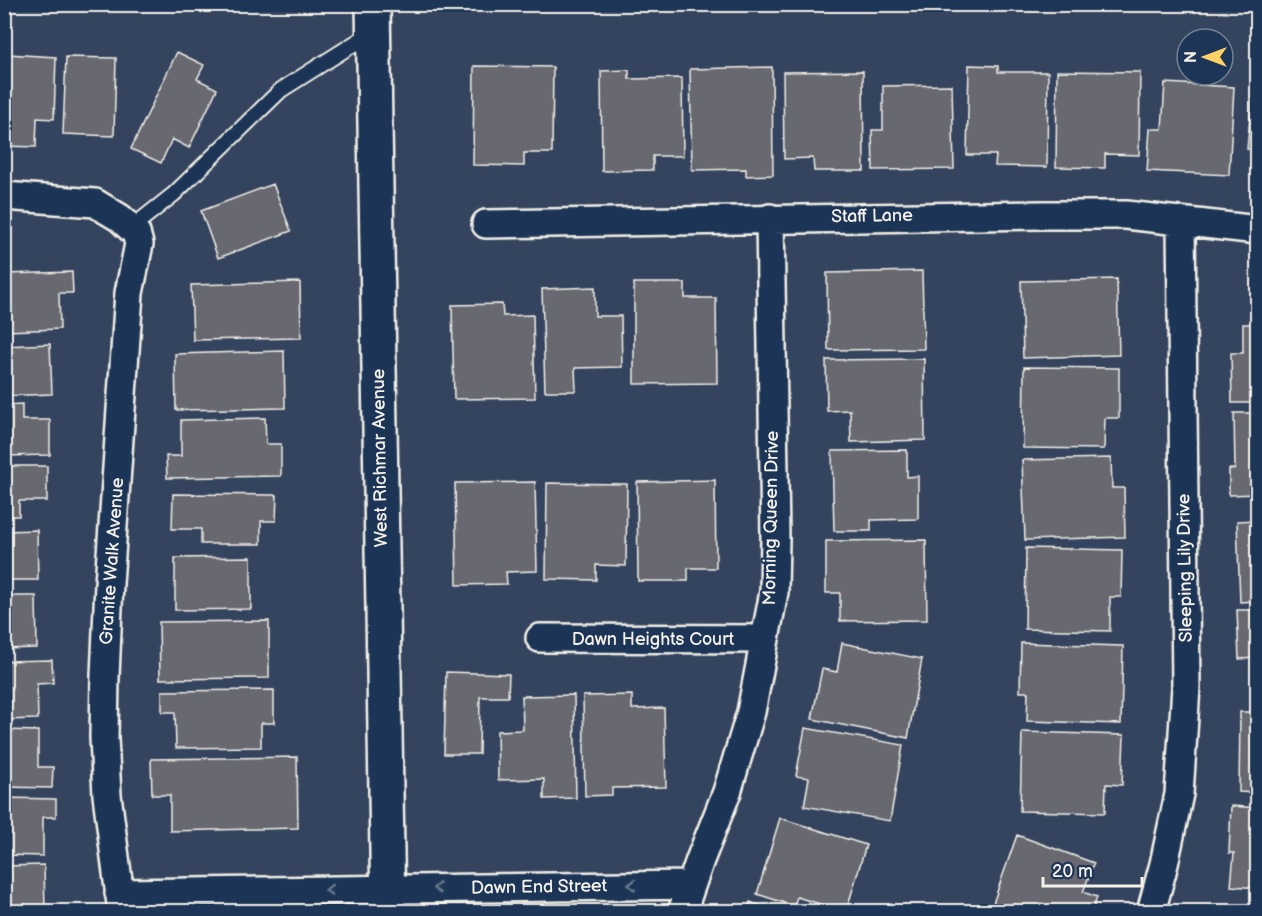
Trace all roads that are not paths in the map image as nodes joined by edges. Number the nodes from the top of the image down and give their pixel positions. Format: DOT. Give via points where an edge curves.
graph roads {
  1 [pos="373,18"];
  2 [pos="4,196"];
  3 [pos="770,218"];
  4 [pos="1181,222"];
  5 [pos="125,223"];
  6 [pos="486,224"];
  7 [pos="1257,230"];
  8 [pos="540,638"];
  9 [pos="765,639"];
  10 [pos="691,885"];
  11 [pos="388,900"];
  12 [pos="121,902"];
  13 [pos="682,912"];
  14 [pos="1151,912"];
  1 -- 5 [label="lane" via="282,90 174,194"];
  1 -- 11 [label="street, West Richmar Avenue"];
  2 -- 5 [label="street" via="95,202"];
  3 -- 4 [label="street, Staff Lane" via="1042,214 1126,215"];
  3 -- 6 [label="street, Staff Lane"];
  3 -- 9 [label="street, Morning Queen Drive" via="775,538 774,592"];
  4 -- 7 [label="street, Staff Lane"];
  4 -- 14 [label="street, Sleeping Lily Drive" via="1186,687 1179,794"];
  5 -- 12 [label="street, Granite Walk Avenue" via="139,244 129,293 109,584 104,728 107,795"];
  8 -- 9 [label="street, Dawn Heights Court"];
  9 -- 10 [label="street, Morning Queen Drive" via="751,712 734,769"];
  10 -- 11 [label="street, Dawn End Street, one-way"];
  10 -- 13 [label="street, Morning Queen Drive"];
  11 -- 12 [label="street, Dawn End Street, one-way"];
}
